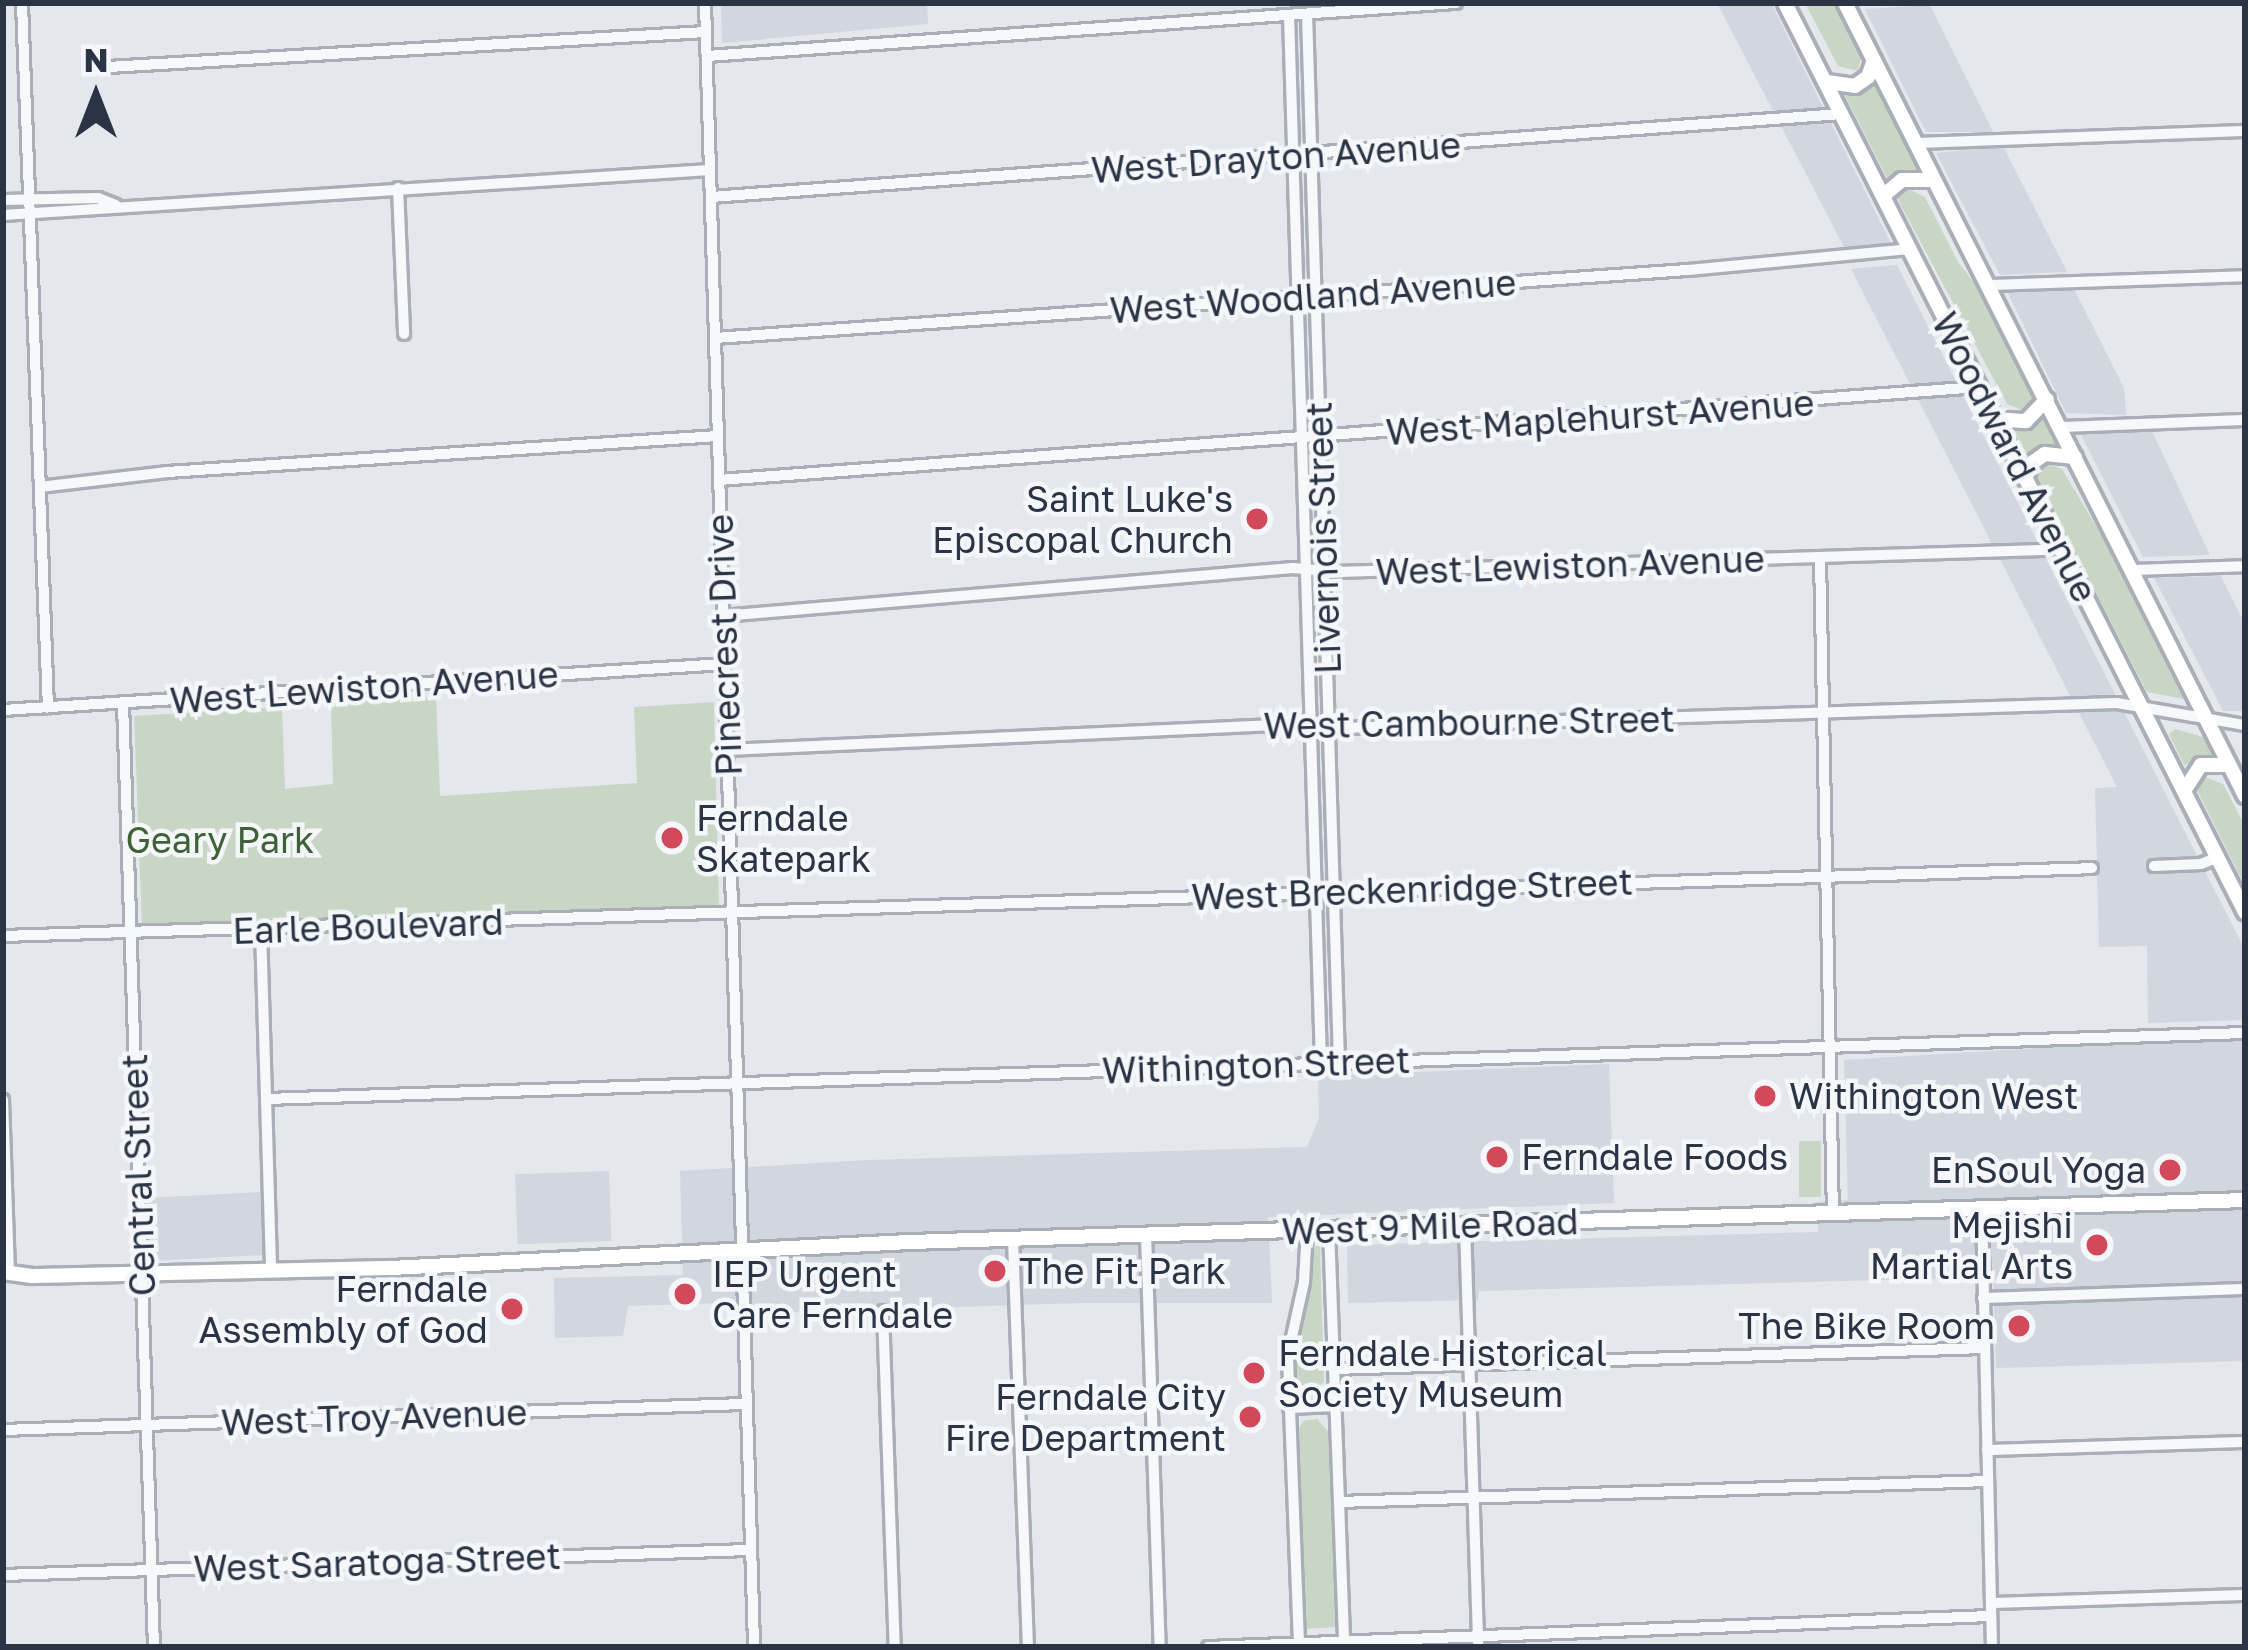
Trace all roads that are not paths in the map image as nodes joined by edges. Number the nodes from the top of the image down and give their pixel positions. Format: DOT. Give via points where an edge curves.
graph roads {
  1 [pos="22,3"];
  2 [pos="705,3"];
  3 [pos="1456,3"];
  4 [pos="1786,3"];
  5 [pos="1845,3"];
  6 [pos="1307,14"];
  7 [pos="1289,15"];
  8 [pos="706,32"];
  9 [pos="707,56"];
  10 [pos="1874,60"];
  11 [pos="108,67"];
  12 [pos="1827,82"];
  13 [pos="1841,114"];
  14 [pos="2245,131"];
  15 [pos="1916,142"];
  16 [pos="1312,154"];
  17 [pos="1294,155"];
  18 [pos="710,170"];
  19 [pos="1932,179"];
  20 [pos="398,188"];
  21 [pos="1883,196"];
  22 [pos="711,197"];
  23 [pos="29,199"];
  24 [pos="3,200"];
  25 [pos="116,205"];
  26 [pos="30,214"];
  27 [pos="3,215"];
  28 [pos="1910,249"];
  29 [pos="2245,276"];
  30 [pos="1989,285"];
  31 [pos="1316,296"];
  32 [pos="1298,297"];
  33 [pos="404,334"];
  34 [pos="715,338"];
  35 [pos="1979,387"];
  36 [pos="2047,399"];
  37 [pos="1995,419"];
  38 [pos="2245,420"];
  39 [pos="2061,427"];
  40 [pos="718,436"];
  41 [pos="1320,437"];
  42 [pos="1302,439"];
  43 [pos="2075,457"];
  44 [pos="2025,478"];
  45 [pos="719,480"];
  46 [pos="40,487"];
  47 [pos="2059,544"];
  48 [pos="1820,557"];
  49 [pos="2245,566"];
  50 [pos="1307,570"];
  51 [pos="2132,570"];
  52 [pos="1325,571"];
  53 [pos="722,616"];
  54 [pos="724,664"];
  55 [pos="123,704"];
  56 [pos="2140,705"];
  57 [pos="48,708"];
  58 [pos="3,710"];
  59 [pos="1824,713"];
  60 [pos="2210,722"];
  61 [pos="2245,724"];
  62 [pos="1311,725"];
  63 [pos="1329,728"];
  64 [pos="727,750"];
  65 [pos="2229,765"];
  66 [pos="2183,791"];
  67 [pos="2245,796"];
  68 [pos="2218,857"];
  69 [pos="2154,866"];
  70 [pos="2092,868"];
  71 [pos="1828,876"];
  72 [pos="1334,892"];
  73 [pos="1316,893"];
  74 [pos="2245,912"];
  75 [pos="732,914"];
  76 [pos="261,929"];
  77 [pos="130,933"];
  78 [pos="3,936"];
  79 [pos="2245,1033"];
  80 [pos="1832,1046"];
  81 [pos="1339,1062"];
  82 [pos="1321,1063"];
  83 [pos="738,1083"];
  84 [pos="266,1099"];
  85 [pos="3,1100"];
  86 [pos="2245,1200"];
  87 [pos="1982,1208"];
  88 [pos="1833,1214"];
  89 [pos="1465,1225"];
  90 [pos="1329,1229"];
  91 [pos="1306,1230"];
  92 [pos="1146,1234"];
  93 [pos="1013,1239"];
  94 [pos="742,1253"];
  95 [pos="271,1268"];
  96 [pos="141,1270"];
  97 [pos="6,1272"];
  98 [pos="2245,1289"];
  99 [pos="1983,1298"];
  100 [pos="883,1311"];
  101 [pos="1984,1348"];
  102 [pos="1468,1365"];
  103 [pos="1334,1369"];
  104 [pos="745,1404"];
  105 [pos="1336,1406"];
  106 [pos="1289,1408"];
  107 [pos="146,1425"];
  108 [pos="3,1430"];
  109 [pos="2245,1442"];
  110 [pos="1987,1450"];
  111 [pos="1988,1481"];
  112 [pos="1474,1498"];
  113 [pos="1339,1502"];
  114 [pos="751,1550"];
  115 [pos="151,1570"];
  116 [pos="3,1575"];
  117 [pos="2245,1595"];
  118 [pos="1991,1610"];
  119 [pos="1478,1640"];
  120 [pos="1344,1642"];
  121 [pos="1299,1644"];
  122 [pos="154,1647"];
  123 [pos="754,1647"];
  124 [pos="895,1647"];
  125 [pos="1028,1647"];
  126 [pos="1160,1647"];
  127 [pos="1208,1647"];
  128 [pos="1992,1647"];
  1 -- 23 [label="street"];
  2 -- 8 [label="street, Pinecrest Drive"];
  3 -- 6 [label="street"];
  4 -- 12 [label="main road, Woodward Avenue"];
  5 -- 10 [label="main road, Woodward Avenue"];
  6 -- 7 [label="street"];
  6 -- 16 [label="street, Livernois Street"];
  7 -- 9 [label="street"];
  7 -- 17 [label="street, Livernois Street"];
  8 -- 9 [label="street, Pinecrest Drive"];
  8 -- 11 [label="street"];
  9 -- 18 [label="street, Pinecrest Drive"];
  10 -- 12 [label="main road" via="1856,86"];
  10 -- 15 [label="main road, Woodward Avenue"];
  12 -- 13 [label="main road, Woodward Avenue"];
  13 -- 16 [label="street, West Drayton Avenue"];
  13 -- 21 [label="main road, Woodward Avenue"];
  14 -- 15 [label="street"];
  15 -- 19 [label="main road, Woodward Avenue"];
  16 -- 17 [label="street, West Drayton Avenue"];
  16 -- 31 [label="street, Livernois Street"];
  17 -- 22 [label="street, West Drayton Avenue"];
  17 -- 32 [label="street, Livernois Street"];
  18 -- 20 [label="street"];
  18 -- 22 [label="street, Pinecrest Drive"];
  19 -- 21 [label="main road" via="1901,180"];
  19 -- 30 [label="main road, Woodward Avenue"];
  20 -- 25 [label="street"];
  20 -- 33 [label="street"];
  21 -- 28 [label="main road, Woodward Avenue"];
  22 -- 34 [label="street, Pinecrest Drive"];
  23 -- 24 [label="street"];
  23 -- 25 [label="street"];
  23 -- 26 [label="street"];
  25 -- 26 [label="street"];
  26 -- 27 [label="street"];
  26 -- 46 [label="street"];
  28 -- 31 [label="street, West Woodland Avenue"];
  28 -- 35 [label="main road, Woodward Avenue"];
  29 -- 30 [label="street"];
  30 -- 36 [label="main road, Woodward Avenue"];
  31 -- 32 [label="street, West Woodland Avenue"];
  31 -- 41 [label="street, Livernois Street"];
  32 -- 34 [label="street, West Woodland Avenue"];
  32 -- 42 [label="street, Livernois Street"];
  34 -- 40 [label="street, Pinecrest Drive"];
  35 -- 37 [label="main road, Woodward Avenue"];
  35 -- 41 [label="street, West Maplehurst Avenue"];
  36 -- 37 [label="main road" via="2026,421"];
  36 -- 39 [label="main road, Woodward Avenue"];
  37 -- 44 [label="main road, Woodward Avenue"];
  38 -- 39 [label="street"];
  39 -- 43 [label="main road, Woodward Avenue"];
  40 -- 45 [label="street, Pinecrest Drive"];
  40 -- 46 [label="street"];
  41 -- 42 [label="street, West Maplehurst Avenue"];
  41 -- 52 [label="street, Livernois Street"];
  42 -- 45 [label="street, West Maplehurst Avenue"];
  42 -- 50 [label="street, Livernois Street"];
  43 -- 44 [label="main road" via="2045,454"];
  43 -- 51 [label="main road, Woodward Avenue"];
  44 -- 47 [label="main road, Woodward Avenue"];
  45 -- 53 [label="street, Pinecrest Drive"];
  46 -- 57 [label="street"];
  47 -- 48 [label="street, West Lewiston Avenue"];
  47 -- 56 [label="main road, Woodward Avenue"];
  48 -- 52 [label="street, West Lewiston Avenue"];
  48 -- 59 [label="street"];
  49 -- 51 [label="street"];
  50 -- 52 [label="street, West Lewiston Avenue"];
  50 -- 53 [label="street, West Lewiston Avenue"];
  50 -- 62 [label="street, Livernois Street"];
  51 -- 60 [label="main road, Woodward Avenue"];
  52 -- 63 [label="street, Livernois Street"];
  53 -- 54 [label="street, Pinecrest Drive"];
  54 -- 55 [label="street, West Lewiston Avenue"];
  54 -- 64 [label="street, Pinecrest Drive"];
  55 -- 57 [label="street, West Lewiston Avenue"];
  55 -- 77 [label="street, Central Street"];
  56 -- 59 [label="street, West Cambourne Street"];
  56 -- 60 [label="street, West Cambourne Street"];
  56 -- 66 [label="main road, Woodward Avenue"];
  57 -- 58 [label="street, West Lewiston Avenue"];
  59 -- 63 [label="street, West Cambourne Street"];
  59 -- 71 [label="street"];
  60 -- 61 [label="street, West Cambourne Street"];
  60 -- 65 [label="main road, Woodward Avenue"];
  62 -- 63 [label="street, West Cambourne Street"];
  62 -- 64 [label="street, West Cambourne Street"];
  62 -- 73 [label="street, Livernois Street"];
  63 -- 72 [label="street, Livernois Street"];
  64 -- 75 [label="street, Pinecrest Drive"];
  65 -- 66 [label="main road" via="2201,765"];
  65 -- 67 [label="main road, Woodward Avenue"];
  66 -- 68 [label="main road, Woodward Avenue"];
  68 -- 69 [label="street"];
  68 -- 74 [label="main road, Woodward Avenue"];
  70 -- 71 [label="street, West Breckenridge Street"];
  71 -- 72 [label="street, West Breckenridge Street"];
  71 -- 80 [label="street"];
  72 -- 73 [label="street, West Breckenridge Street"];
  72 -- 81 [label="street, Livernois Street"];
  73 -- 75 [label="street, West Breckenridge Street"];
  73 -- 82 [label="street, Livernois Street"];
  75 -- 76 [label="street, Earle Boulevard"];
  75 -- 83 [label="street, Pinecrest Drive"];
  76 -- 77 [label="street, Earle Boulevard"];
  76 -- 84 [label="street"];
  77 -- 78 [label="street, Earle Boulevard"];
  77 -- 96 [label="street, Central Street"];
  79 -- 80 [label="street, Withington Street"];
  80 -- 81 [label="street, Withington Street"];
  80 -- 88 [label="street"];
  81 -- 82 [label="street, Withington Street"];
  82 -- 83 [label="street, Withington Street"];
  83 -- 84 [label="street, Withington Street"];
  83 -- 94 [label="street, Pinecrest Drive"];
  84 -- 95 [label="street"];
  85 -- 97 [label="street"];
  86 -- 87 [label="main road, West 9 Mile Road"];
  87 -- 88 [label="main road, West 9 Mile Road"];
  87 -- 99 [label="street"];
  88 -- 89 [label="main road, West 9 Mile Road"];
  89 -- 90 [label="main road, West 9 Mile Road"];
  89 -- 102 [label="street"];
  90 -- 91 [label="main road, West 9 Mile Road"];
  90 -- 103 [label="street"];
  91 -- 92 [label="main road, West 9 Mile Road"];
  91 -- 106 [label="street" via="1304,1282 1289,1334"];
  92 -- 93 [label="main road, West 9 Mile Road"];
  92 -- 126 [label="street"];
  93 -- 94 [label="main road, West 9 Mile Road"];
  93 -- 125 [label="street"];
  94 -- 95 [label="main road, West 9 Mile Road"];
  94 -- 104 [label="street, Pinecrest Drive"];
  95 -- 96 [label="main road, West 9 Mile Road"];
  96 -- 97 [label="main road, West 9 Mile Road"];
  96 -- 107 [label="street, Central Street"];
  98 -- 99 [label="street"];
  99 -- 101 [label="street"];
  100 -- 124 [label="street"];
  101 -- 102 [label="street"];
  101 -- 110 [label="street"];
  102 -- 103 [label="street"];
  102 -- 112 [label="street"];
  103 -- 105 [label="street"];
  104 -- 107 [label="street, West Troy Avenue"];
  104 -- 114 [label="street, Pinecrest Drive"];
  105 -- 106 [label="street"];
  105 -- 113 [label="street"];
  106 -- 121 [label="street"];
  107 -- 108 [label="street, West Troy Avenue"];
  107 -- 115 [label="street, Central Street"];
  109 -- 110 [label="street"];
  110 -- 111 [label="street"];
  111 -- 112 [label="street"];
  111 -- 118 [label="street"];
  112 -- 113 [label="street"];
  112 -- 119 [label="street"];
  113 -- 120 [label="street"];
  114 -- 115 [label="street, West Saratoga Street"];
  114 -- 123 [label="street, Pinecrest Drive"];
  115 -- 116 [label="street, West Saratoga Street"];
  115 -- 122 [label="street, Central Street"];
  117 -- 118 [label="street"];
  118 -- 119 [label="street"];
  118 -- 128 [label="street"];
  119 -- 120 [label="street"];
  120 -- 121 [label="street"];
  121 -- 127 [label="street"];
}
